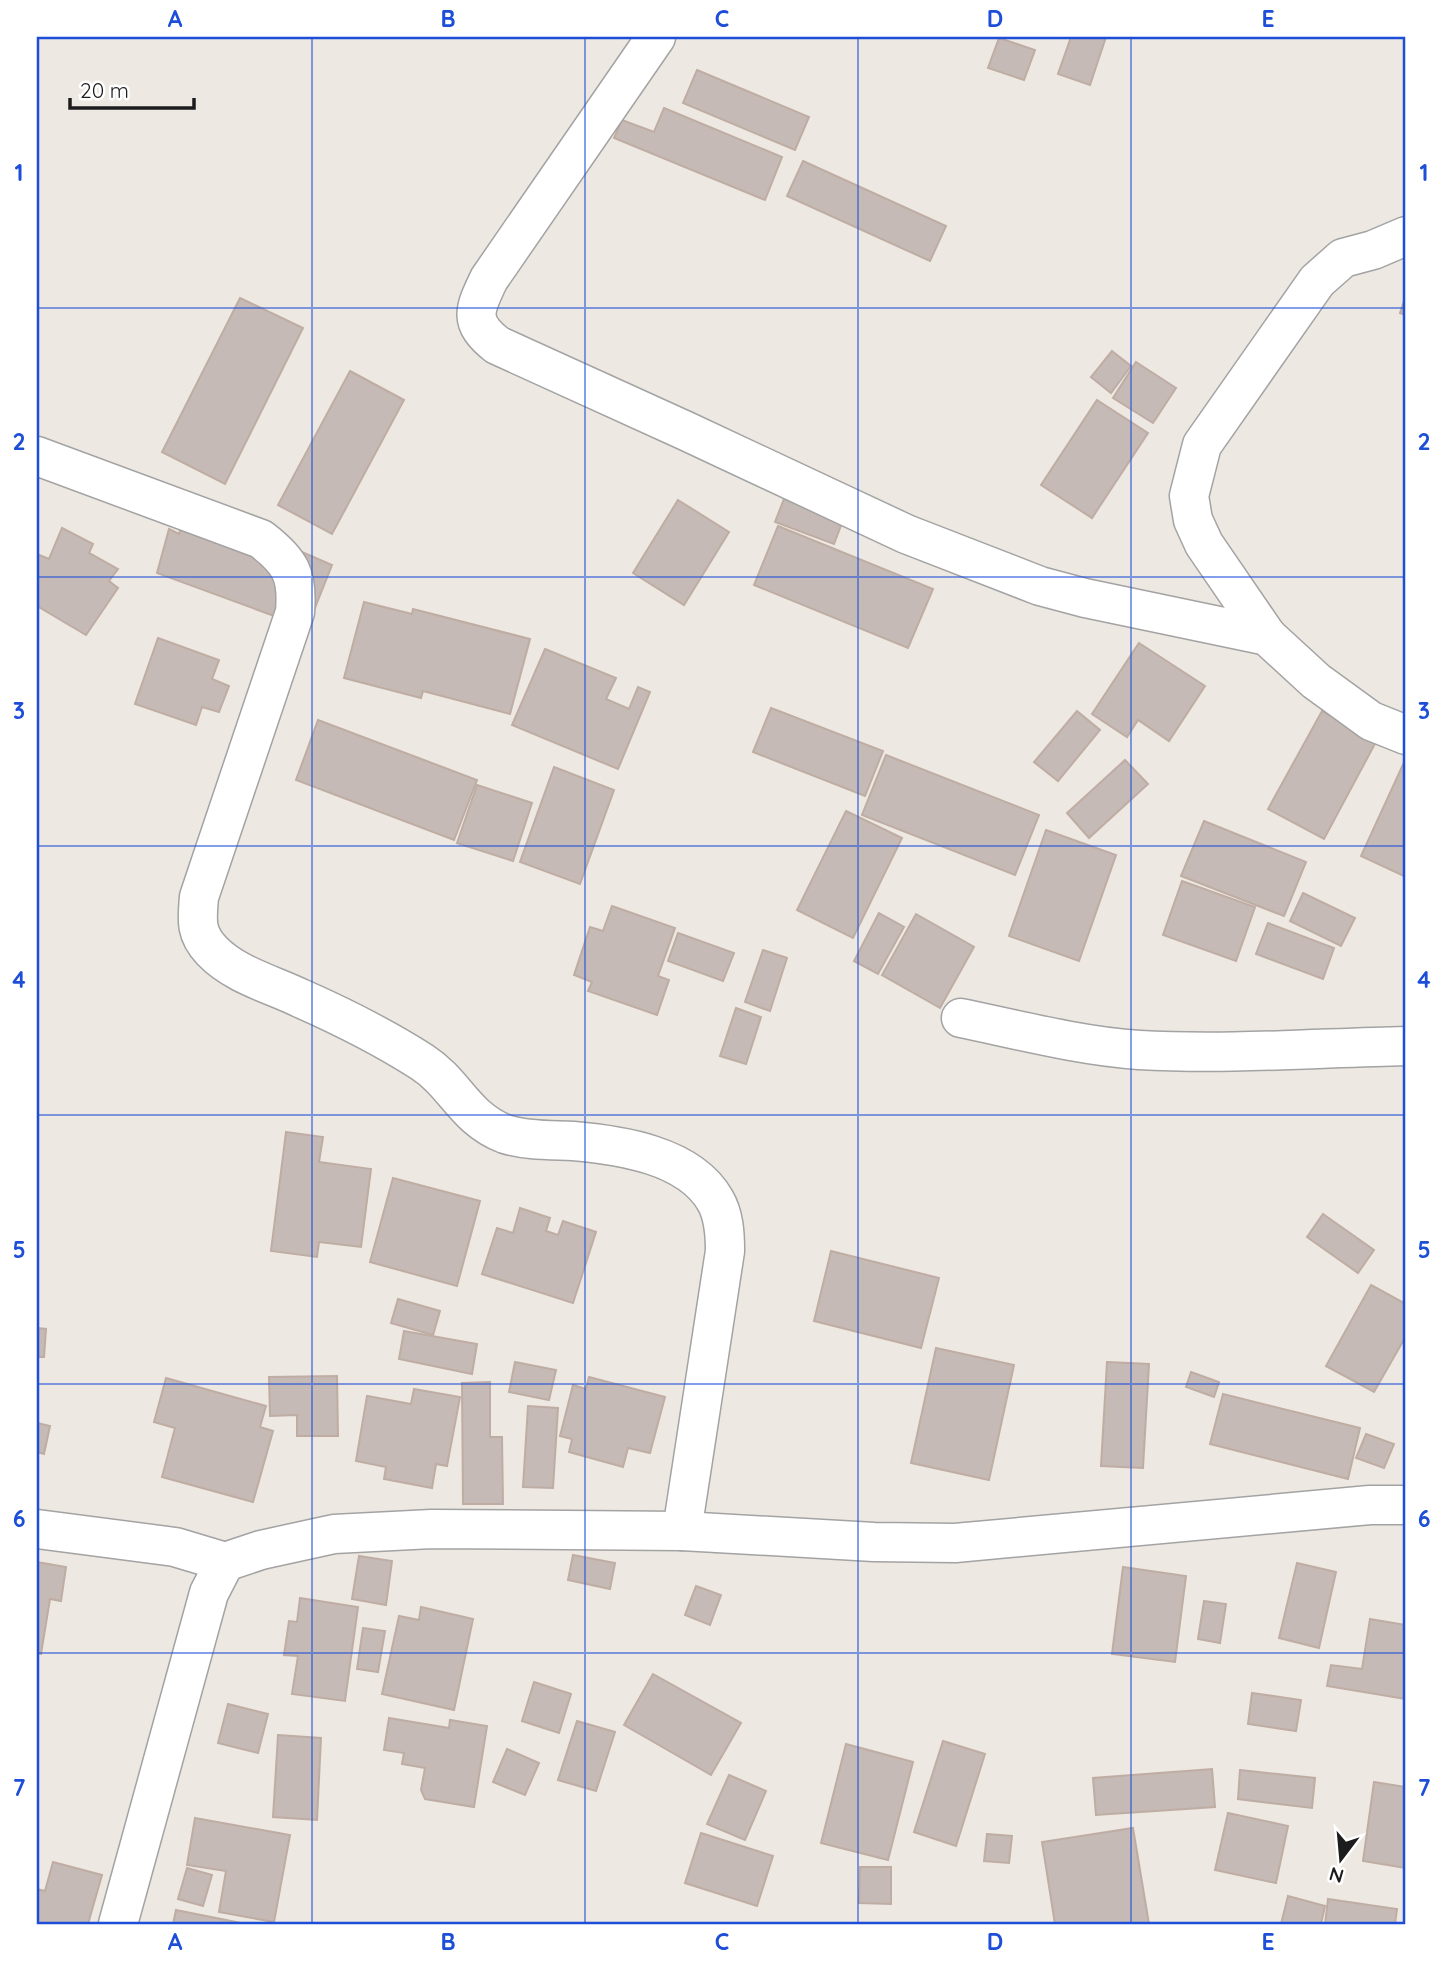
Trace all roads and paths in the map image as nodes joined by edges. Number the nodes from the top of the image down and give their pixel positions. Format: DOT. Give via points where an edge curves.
graph roads {
  1 [pos="656,37"];
  2 [pos="1406,236"];
  3 [pos="37,456"];
  4 [pos="1267,636"];
  5 [pos="1406,735"];
  6 [pos="961,1018"];
  7 [pos="1406,1046"];
  8 [pos="1406,1505"];
  9 [pos="37,1529"];
  10 [pos="682,1531"];
  11 [pos="225,1562"];
  12 [pos="118,1924"];
  1 -- 4 [label="street" via="489,279 476,317 480,332 497,345 906,534 1085,598"];
  2 -- 4 [label="street" via="1343,258 1317,281 1202,445 1189,496 1193,520 1204,544"];
  3 -- 10 [label="street" via="261,539 279,552 292,570 295,612 199,897 197,927 212,950 237,970 352,1022 428,1066 470,1113 491,1127 520,1137 635,1150 691,1174 715,1199 725,1227 725,1251"];
  4 -- 5 [label="street" via="1316,681 1371,721"];
  6 -- 7 [label="street" via="1138,1049"];
  8 -- 10 [label="street" via="1370,1504 955,1543"];
  9 -- 11 [label="street" via="175,1547"];
  10 -- 11 [label="street" via="432,1529 334,1534"];
  11 -- 12 [label="street" via="209,1593"];
}
